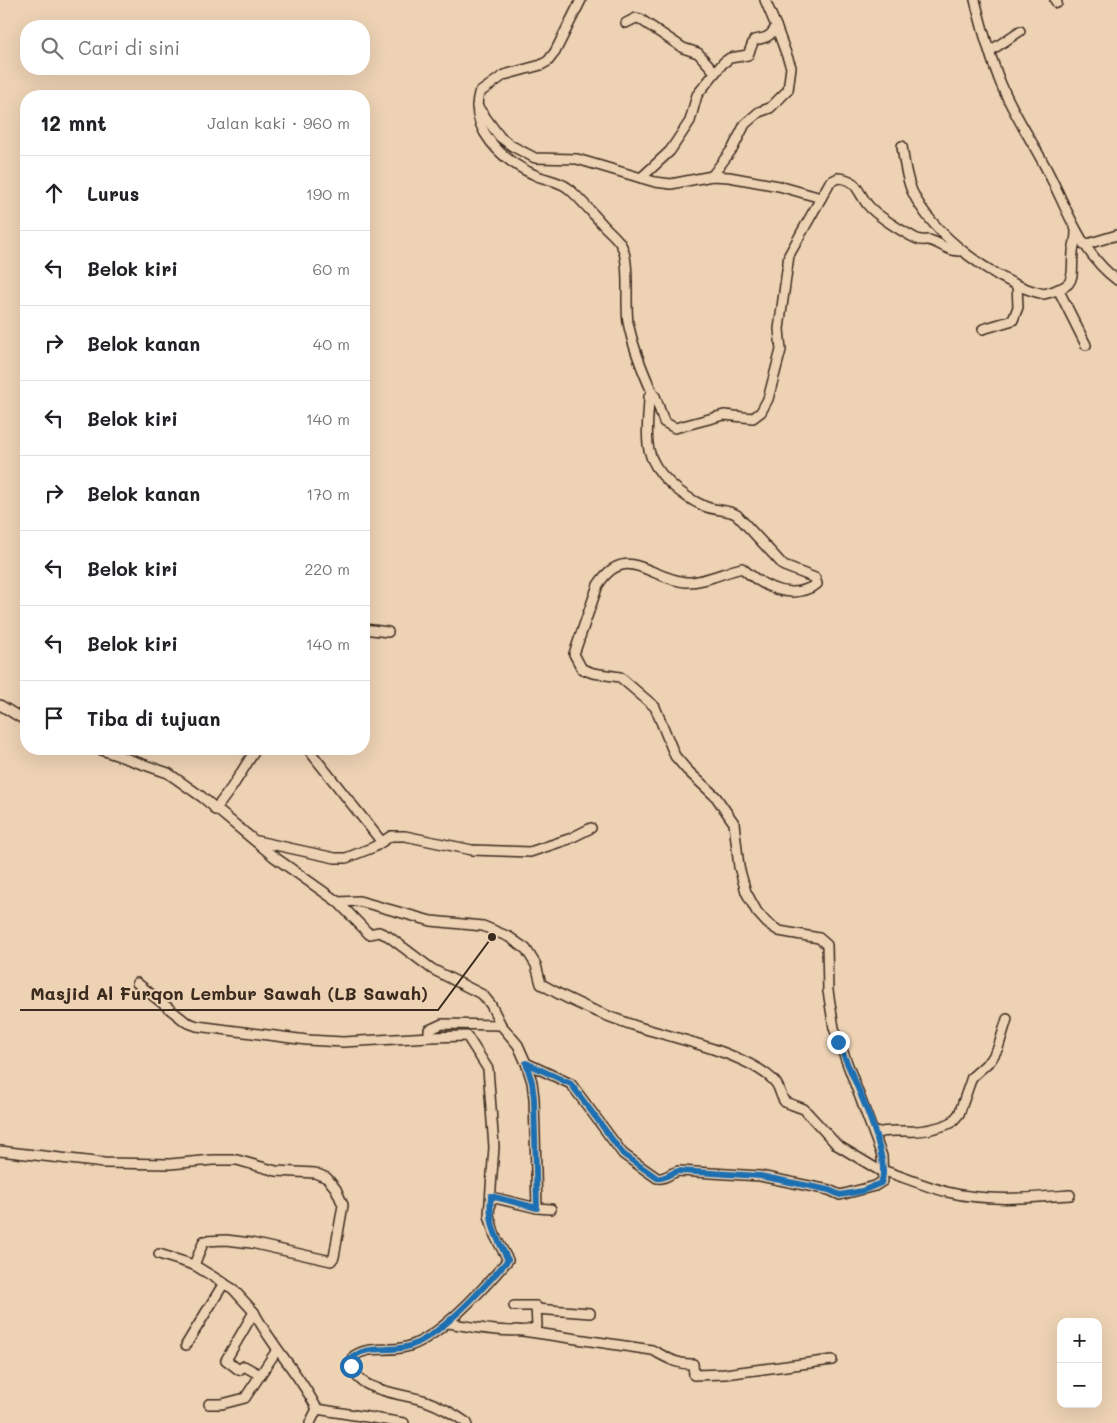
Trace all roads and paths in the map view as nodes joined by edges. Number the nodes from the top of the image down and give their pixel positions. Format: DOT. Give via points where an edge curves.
graph roads {
  1 [pos="582,0"];
  2 [pos="765,0"];
  3 [pos="975,0"];
  4 [pos="626,23"];
  5 [pos="776,26"];
  6 [pos="1020,31"];
  7 [pos="990,52"];
  8 [pos="715,72"];
  9 [pos="476,104"];
  10 [pos="902,146"];
  11 [pos="712,176"];
  12 [pos="641,178"];
  13 [pos="821,198"];
  14 [pos="1076,229"];
  15 [pos="1117,235"];
  16 [pos="1084,245"];
  17 [pos="961,251"];
  18 [pos="1117,280"];
  19 [pos="1016,285"];
  20 [pos="1058,289"];
  21 [pos="982,329"];
  22 [pos="1086,345"];
  23 [pos="653,394"];
  24 [pos="370,630"];
  25 [pos="388,632"];
  26 [pos="0,705"];
  27 [pos="20,718"];
  28 [pos="116,755"];
  29 [pos="252,755"];
  30 [pos="313,755"];
  31 [pos="215,810"];
  32 [pos="591,828"];
  33 [pos="254,841"];
  34 [pos="381,841"];
  35 [pos="338,902"];
  36 [pos="137,983"];
  37 [pos="1007,1019"];
  38 [pos="501,1025"];
  39 [pos="430,1037"];
  40 [pos="526,1063"];
  41 [pos="875,1133"];
  42 [pos="0,1151"];
  43 [pos="882,1171"];
  44 [pos="1070,1195"];
  45 [pos="491,1196"];
  46 [pos="537,1208"];
  47 [pos="551,1208"];
  48 [pos="159,1254"];
  49 [pos="194,1265"];
  50 [pos="224,1283"];
  51 [pos="514,1306"];
  52 [pos="536,1309"];
  53 [pos="254,1312"];
  54 [pos="590,1313"];
  55 [pos="448,1323"];
  56 [pos="516,1330"];
  57 [pos="186,1345"];
  58 [pos="277,1350"];
  59 [pos="832,1360"];
  60 [pos="260,1375"];
  61 [pos="209,1404"];
  62 [pos="317,1409"];
  63 [pos="310,1423"];
  64 [pos="404,1423"];
  65 [pos="467,1423"];
  1 -- 9 [label="street" via="551,59 541,66 504,75 479,93"];
  2 -- 5 [label="street"];
  3 -- 7 [label="street"];
  4 -- 8 [label="street" via="640,19 682,48 698,53"];
  5 -- 8 [label="street" via="770,36 753,42 749,54 727,60"];
  5 -- 11 [label="street" via="791,67 788,90 776,104 758,112 745,124 733,148"];
  6 -- 7 [label="street"];
  7 -- 14 [label="street" via="1002,84"];
  8 -- 12 [label="street" via="697,95 690,121 670,151"];
  9 -- 12 [label="street" via="500,137 535,158 577,159"];
  9 -- 23 [label="street" via="477,119 496,147 534,175 568,188 622,245 628,283 628,320 636,356"];
  10 -- 17 [label="street" via="912,190 928,218"];
  11 -- 12 [label="street" via="671,184"];
  11 -- 13 [label="street" via="779,186"];
  13 -- 17 [label="street" via="834,179 849,180 858,187 871,209 912,236"];
  13 -- 23 [label="street" via="789,255 779,329 781,350 770,394 759,415 749,419 724,415 675,428 664,422"];
  14 -- 16 [label="street"];
  14 -- 20 [label="street" via="1074,278"];
  15 -- 16 [label="street"];
  16 -- 18 [label="street"];
  17 -- 19 [label="street"];
  19 -- 20 [label="street" via="1044,294"];
  19 -- 21 [label="street" via="1018,307 1013,320"];
  20 -- 22 [label="street"];
  23 -- 41 [label="street" via="649,396 648,446 655,466 692,500 714,510 738,515 784,566 815,578 817,584 793,591 773,589 760,584 742,568 686,582 632,564 617,565 603,576 598,585 574,650 575,660 587,672 623,679 655,707 675,756 716,797 734,823 739,867 746,892 757,912 779,931 819,938 827,945 828,991 834,1028"];
  24 -- 25 [label="street"];
  26 -- 27 [label="street"];
  28 -- 31 [label="street" via="168,773"];
  29 -- 31 [label="street"];
  30 -- 34 [label="street"];
  31 -- 33 [label="street"];
  32 -- 34 [label="street" via="530,852 472,850 405,836 391,836"];
  33 -- 34 [label="street" via="335,858 346,858"];
  33 -- 35 [label="street"];
  35 -- 38 [label="street" via="370,934 379,932 388,936 432,969 483,994"];
  35 -- 43 [label="street" via="359,901 431,920 483,926 509,937 526,949 536,965 541,984 623,1022 658,1030 746,1063 776,1082 785,1102 804,1109 838,1146"];
  36 -- 39 [label="street" via="186,1022 197,1026 343,1042"];
  37 -- 41 [label="street" via="998,1048 991,1060 972,1078 959,1114 951,1123 923,1130 890,1129"];
  38 -- 39 [label="street" via="442,1024 429,1030"];
  38 -- 40 [label="street" via="518,1045"];
  39 -- 45 [label="street" via="467,1036 488,1069 494,1147"];
  40 -- 43 [label="street" via="571,1084 623,1154 657,1178 663,1179 679,1171 760,1176 846,1195 879,1185"];
  40 -- 46 [label="street" via="534,1098"];
  41 -- 43 [label="street" via="883,1158"];
  42 -- 49 [label="street" via="104,1163 237,1160 276,1171 315,1173 326,1178 336,1189 343,1205 333,1260 251,1243 207,1240 202,1243"];
  43 -- 44 [label="street" via="948,1192 977,1196 1010,1199"];
  45 -- 46 [label="street"];
  45 -- 55 [label="street" via="489,1215 495,1236 508,1260"];
  46 -- 47 [label="street"];
  48 -- 49 [label="street"];
  49 -- 50 [label="street"];
  50 -- 53 [label="street"];
  50 -- 57 [label="street"];
  51 -- 52 [label="street" via="536,1306"];
  52 -- 54 [label="street"];
  52 -- 56 [label="street" via="537,1326"];
  53 -- 58 [label="street"];
  53 -- 60 [label="street" via="226,1358 238,1369 244,1366"];
  55 -- 56 [label="street"];
  55 -- 65 [label="street" via="426,1340 406,1347 359,1352 351,1366 354,1375 363,1383 427,1401"];
  56 -- 59 [label="street" via="652,1350 679,1365 693,1364 694,1375"];
  58 -- 60 [label="street"];
  58 -- 62 [label="street" via="308,1391"];
  60 -- 61 [label="street" via="245,1398"];
  62 -- 63 [label="street"];
  62 -- 64 [label="street"];
}
